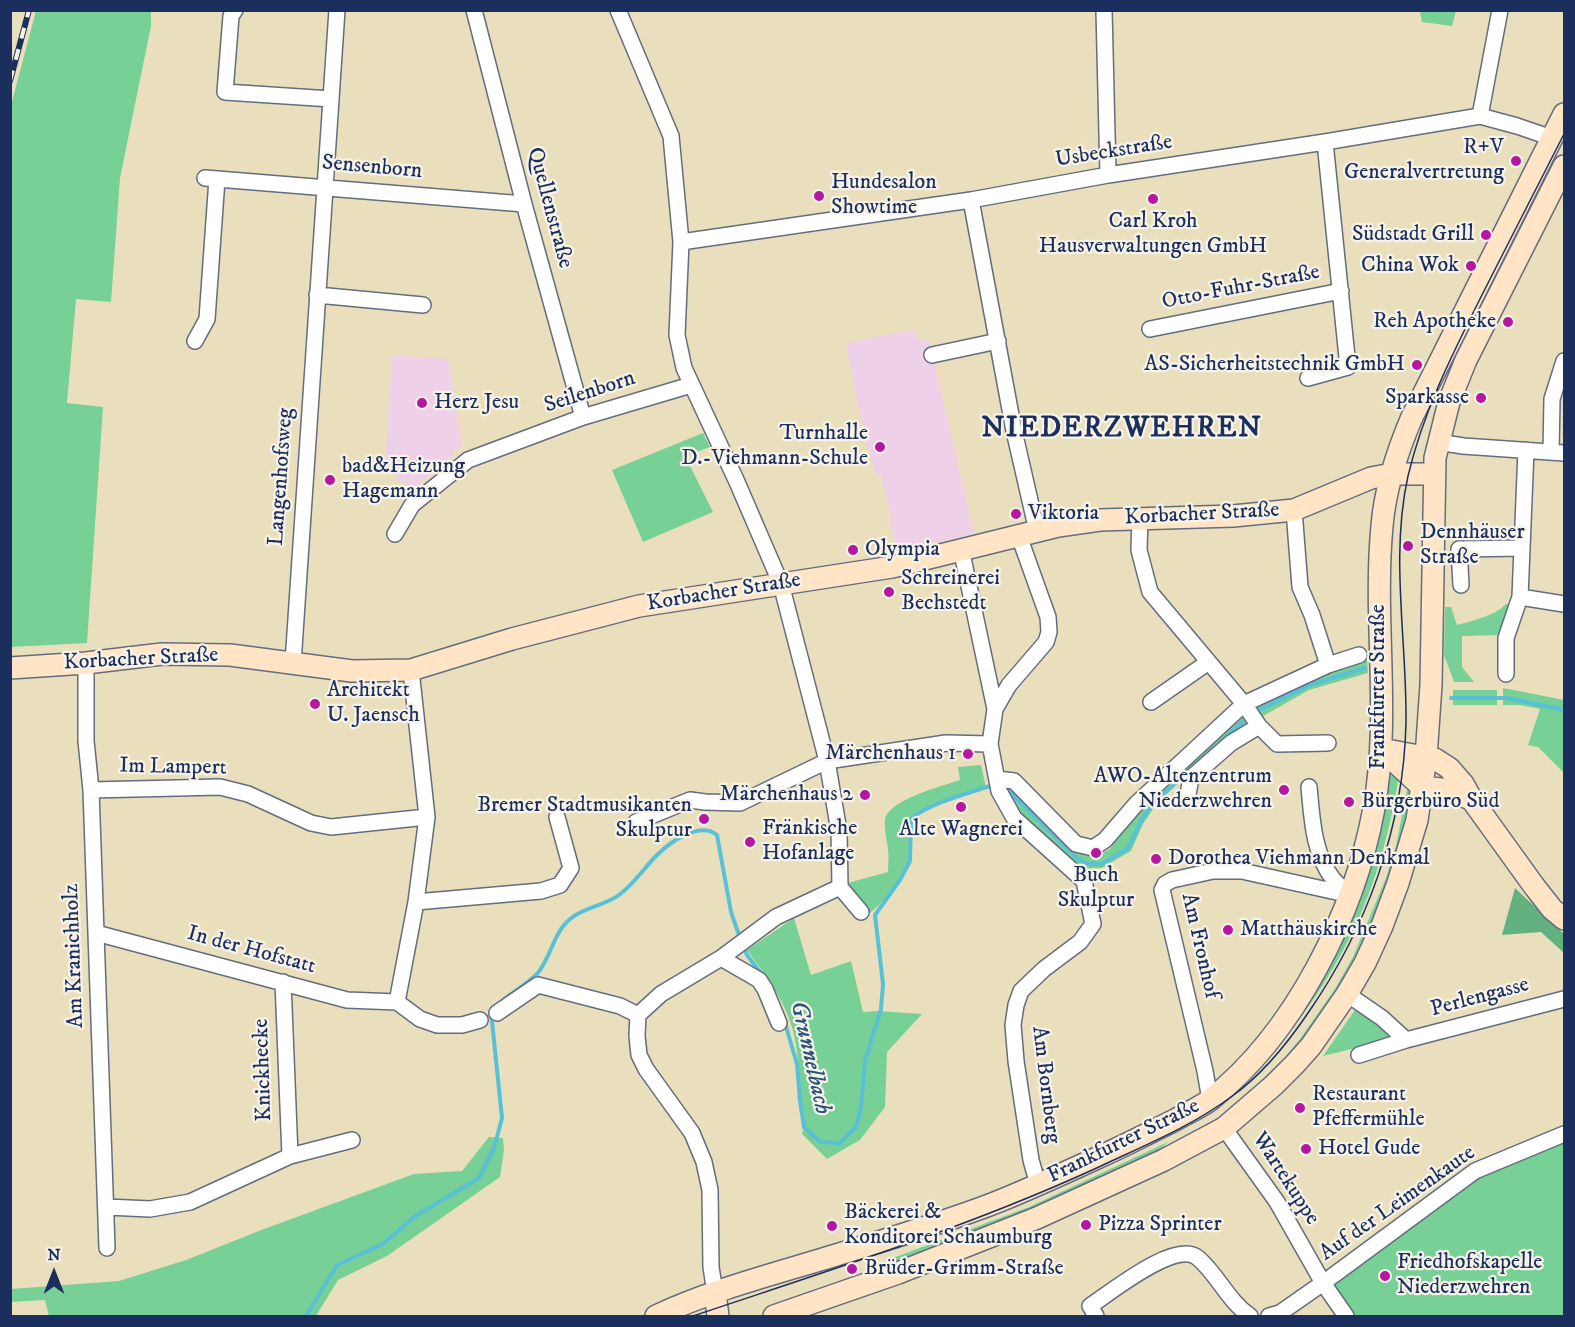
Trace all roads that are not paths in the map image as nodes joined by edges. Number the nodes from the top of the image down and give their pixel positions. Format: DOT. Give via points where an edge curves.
graph roads {
  1 [pos="235,10"];
  2 [pos="337,10"];
  3 [pos="474,10"];
  4 [pos="618,10"];
  5 [pos="1104,10"];
  6 [pos="1500,10"];
  7 [pos="332,99"];
  8 [pos="1564,114"];
  9 [pos="1480,116"];
  10 [pos="1558,140"];
  11 [pos="1325,142"];
  12 [pos="1564,166"];
  13 [pos="1108,175"];
  14 [pos="325,187"];
  15 [pos="971,200"];
  16 [pos="524,204"];
  17 [pos="681,242"];
  18 [pos="1341,291"];
  19 [pos="317,295"];
  20 [pos="423,306"];
  21 [pos="1150,329"];
  22 [pos="998,341"];
  23 [pos="195,342"];
  24 [pos="932,355"];
  25 [pos="1564,360"];
  26 [pos="1308,378"];
  27 [pos="691,385"];
  28 [pos="584,417"];
  29 [pos="1438,442"];
  30 [pos="1526,450"];
  31 [pos="1558,452"];
  32 [pos="1392,474"];
  33 [pos="1434,474"];
  34 [pos="1294,510"];
  35 [pos="1140,518"];
  36 [pos="395,534"];
  37 [pos="1028,534"];
  38 [pos="1522,548"];
  39 [pos="963,558"];
  40 [pos="780,584"];
  41 [pos="1461,585"];
  42 [pos="1520,597"];
  43 [pos="1564,604"];
  44 [pos="1359,655"];
  45 [pos="86,663"];
  46 [pos="293,663"];
  47 [pos="1207,663"];
  48 [pos="1328,665"];
  49 [pos="10,668"];
  50 [pos="411,670"];
  51 [pos="1506,674"];
  52 [pos="1151,702"];
  53 [pos="995,709"];
  54 [pos="1251,714"];
  55 [pos="1328,743"];
  56 [pos="990,744"];
  57 [pos="1381,749"];
  58 [pos="1426,757"];
  59 [pos="827,761"];
  60 [pos="998,785"];
  61 [pos="1309,787"];
  62 [pos="1422,787"];
  63 [pos="91,790"];
  64 [pos="1187,800"];
  65 [pos="1472,800"];
  66 [pos="427,817"];
  67 [pos="557,817"];
  68 [pos="636,822"];
  69 [pos="840,887"];
  70 [pos="1350,895"];
  71 [pos="416,902"];
  72 [pos="861,912"];
  73 [pos="1564,919"];
  74 [pos="96,933"];
  75 [pos="726,954"];
  76 [pos="284,982"];
  77 [pos="1347,994"];
  78 [pos="1564,999"];
  79 [pos="397,1002"];
  80 [pos="497,1013"];
  81 [pos="638,1015"];
  82 [pos="480,1020"];
  83 [pos="779,1023"];
  84 [pos="1406,1040"];
  85 [pos="1359,1055"];
  86 [pos="1210,1100"];
  87 [pos="1224,1128"];
  88 [pos="1564,1134"];
  89 [pos="352,1140"];
  90 [pos="290,1156"];
  91 [pos="1038,1185"];
  92 [pos="107,1208"];
  93 [pos="107,1248"];
  94 [pos="1323,1283"];
  95 [pos="715,1293"];
  96 [pos="1093,1311"];
  97 [pos="656,1317"];
  98 [pos="718,1317"];
  99 [pos="774,1317"];
  100 [pos="1250,1317"];
  101 [pos="1269,1317"];
  102 [pos="1346,1317"];
  1 -- 7 [label="street" via="231,16 225,92"];
  2 -- 7 [label="street, Langenhofsweg"];
  3 -- 16 [label="street, Quellenstraße"];
  4 -- 17 [label="street" via="671,136"];
  5 -- 13 [label="street"];
  6 -- 9 [label="street"];
  7 -- 14 [label="street, Langenhofsweg"];
  8 -- 10 [label="main road, Frankfurter Straße"];
  9 -- 10 [label="street, Usbeckstraße"];
  9 -- 11 [label="street, Usbeckstraße"];
  10 -- 32 [label="main road, Frankfurter Straße" via="1412,417"];
  11 -- 13 [label="street, Usbeckstraße"];
  11 -- 18 [label="street, Otto-Fuhr-Straße"];
  12 -- 29 [label="main road, Frankfurter Straße" via="1466,360"];
  13 -- 15 [label="street, Usbeckstraße"];
  14 -- 16 [label="street, Sensenborn"];
  14 -- 19 [label="street, Langenhofsweg"];
  14 -- 23 [label="street, Sensenborn" via="211,178 207,319"];
  15 -- 17 [label="street, Usbeckstraße"];
  15 -- 22 [label="street"];
  16 -- 28 [label="street, Quellenstraße"];
  17 -- 27 [label="street" via="677,335"];
  18 -- 21 [label="street, Otto-Fuhr-Straße"];
  18 -- 26 [label="street, Otto-Fuhr-Straße" via="1348,367"];
  19 -- 20 [label="street"];
  19 -- 46 [label="street, Langenhofsweg"];
  22 -- 24 [label="street"];
  22 -- 37 [label="street"];
  25 -- 31 [label="street" via="1552,399"];
  27 -- 28 [label="street, Seilenborn"];
  27 -- 40 [label="street"];
  28 -- 36 [label="street, Seilenborn" via="468,460 412,505"];
  29 -- 30 [label="street"];
  29 -- 33 [label="main road, Frankfurter Straße"];
  30 -- 31 [label="street"];
  30 -- 38 [label="street"];
  32 -- 33 [label="main road, Korbacher Straße"];
  32 -- 34 [label="main road, Korbacher Straße" via="1359,482"];
  32 -- 57 [label="main road, Frankfurter Straße" via="1379,557"];
  33 -- 58 [label="main road, Frankfurter Straße"];
  34 -- 35 [label="main road, Korbacher Straße"];
  34 -- 48 [label="street" via="1300,587"];
  35 -- 37 [label="main road, Korbacher Straße" via="1058,526"];
  35 -- 47 [label="street" via="1139,550 1150,592"];
  37 -- 40 [label="main road, Korbacher Straße" via="892,567"];
  37 -- 53 [label="street" via="1050,632"];
  38 -- 41 [label="street" via="1459,549"];
  38 -- 42 [label="street"];
  39 -- 53 [label="street"];
  40 -- 50 [label="main road, Korbacher Straße" via="639,606"];
  40 -- 59 [label="street"];
  42 -- 43 [label="street"];
  42 -- 51 [label="street" via="1506,638"];
  44 -- 48 [label="street"];
  45 -- 46 [label="main road, Korbacher Straße" via="162,654 230,655"];
  45 -- 49 [label="main road, Korbacher Straße"];
  45 -- 63 [label="street, Am Kranichholz" via="86,741"];
  46 -- 50 [label="main road, Korbacher Straße" via="352,671"];
  47 -- 52 [label="street"];
  47 -- 54 [label="street"];
  48 -- 54 [label="street"];
  50 -- 66 [label="street"];
  53 -- 56 [label="street"];
  54 -- 55 [label="street" via="1277,744"];
  54 -- 60 [label="street" via="1137,803 1093,848 1076,844 1014,781"];
  54 -- 64 [label="street" via="1231,743 1191,777"];
  56 -- 59 [label="street" via="946,743"];
  56 -- 60 [label="street"];
  57 -- 58 [label="main road"];
  57 -- 62 [label="main road"];
  57 -- 70 [label="main road, Frankfurter Straße" via="1372,819"];
  58 -- 62 [label="main road, Frankfurter Straße"];
  58 -- 65 [label="main road" via="1449,768"];
  59 -- 68 [label="street" via="740,803 690,800"];
  59 -- 69 [label="street" via="839,831"];
  60 -- 91 [label="street, Am Bornberg" via="1014,818 1084,881 1093,924 1080,942 1021,991 1016,1005 1016,1061"];
  61 -- 70 [label="street" via="1313,833 1322,857 1332,878"];
  62 -- 65 [label="main road" via="1451,790"];
  62 -- 77 [label="main road, Frankfurter Straße" via="1417,820 1398,883 1365,963"];
  63 -- 66 [label="street, Im Lampert" via="220,787 248,794 311,824 331,827"];
  63 -- 74 [label="street, Am Kranichholz"];
  65 -- 73 [label="main road" via="1546,902"];
  66 -- 71 [label="street"];
  67 -- 71 [label="street" via="571,868 560,885 541,891"];
  69 -- 72 [label="street"];
  69 -- 75 [label="street" via="783,913"];
  70 -- 86 [label="main road, Frankfurter Straße" via="1329,947 1303,992 1239,1074"];
  70 -- 86 [label="street, Am Fronhof" via="1242,871 1213,871 1165,884 1162,890"];
  71 -- 79 [label="street"];
  74 -- 76 [label="street, In der Hofstatt"];
  74 -- 92 [label="street, Am Kranichholz"];
  75 -- 81 [label="street" via="661,994"];
  75 -- 83 [label="street" via="759,980"];
  76 -- 79 [label="street, In der Hofstatt" via="347,1000"];
  76 -- 90 [label="street, Knickhecke"];
  77 -- 84 [label="street, Perlengasse"];
  77 -- 87 [label="main road, Frankfurter Straße" via="1295,1064"];
  78 -- 84 [label="street, Perlengasse"];
  79 -- 82 [label="street" via="420,1019 437,1025"];
  80 -- 81 [label="street" via="537,985 620,1006"];
  81 -- 95 [label="street" via="639,1055 692,1133 704,1162 710,1190"];
  84 -- 85 [label="street, Perlengasse"];
  86 -- 87 [label="main road"];
  86 -- 91 [label="main road, Frankfurter Straße" via="1131,1143"];
  87 -- 94 [label="street, Wartekuppe" via="1277,1202"];
  87 -- 99 [label="main road, Frankfurter Straße" via="1037,1218"];
  88 -- 94 [label="street, Auf der Leimenkaute" via="1475,1172"];
  89 -- 90 [label="street"];
  90 -- 92 [label="street" via="190,1202 150,1209"];
  91 -- 95 [label="main road, Frankfurter Straße" via="951,1219"];
  92 -- 93 [label="street, Am Kranichholz"];
  94 -- 101 [label="street, Auf der Leimenkaute"];
  94 -- 102 [label="street, Wartekuppe"];
  95 -- 97 [label="main road, Frankfurter Straße"];
  95 -- 98 [label="main road"];
  96 -- 100 [label="street" via="1149,1266 1184,1252 1196,1256"];
}
